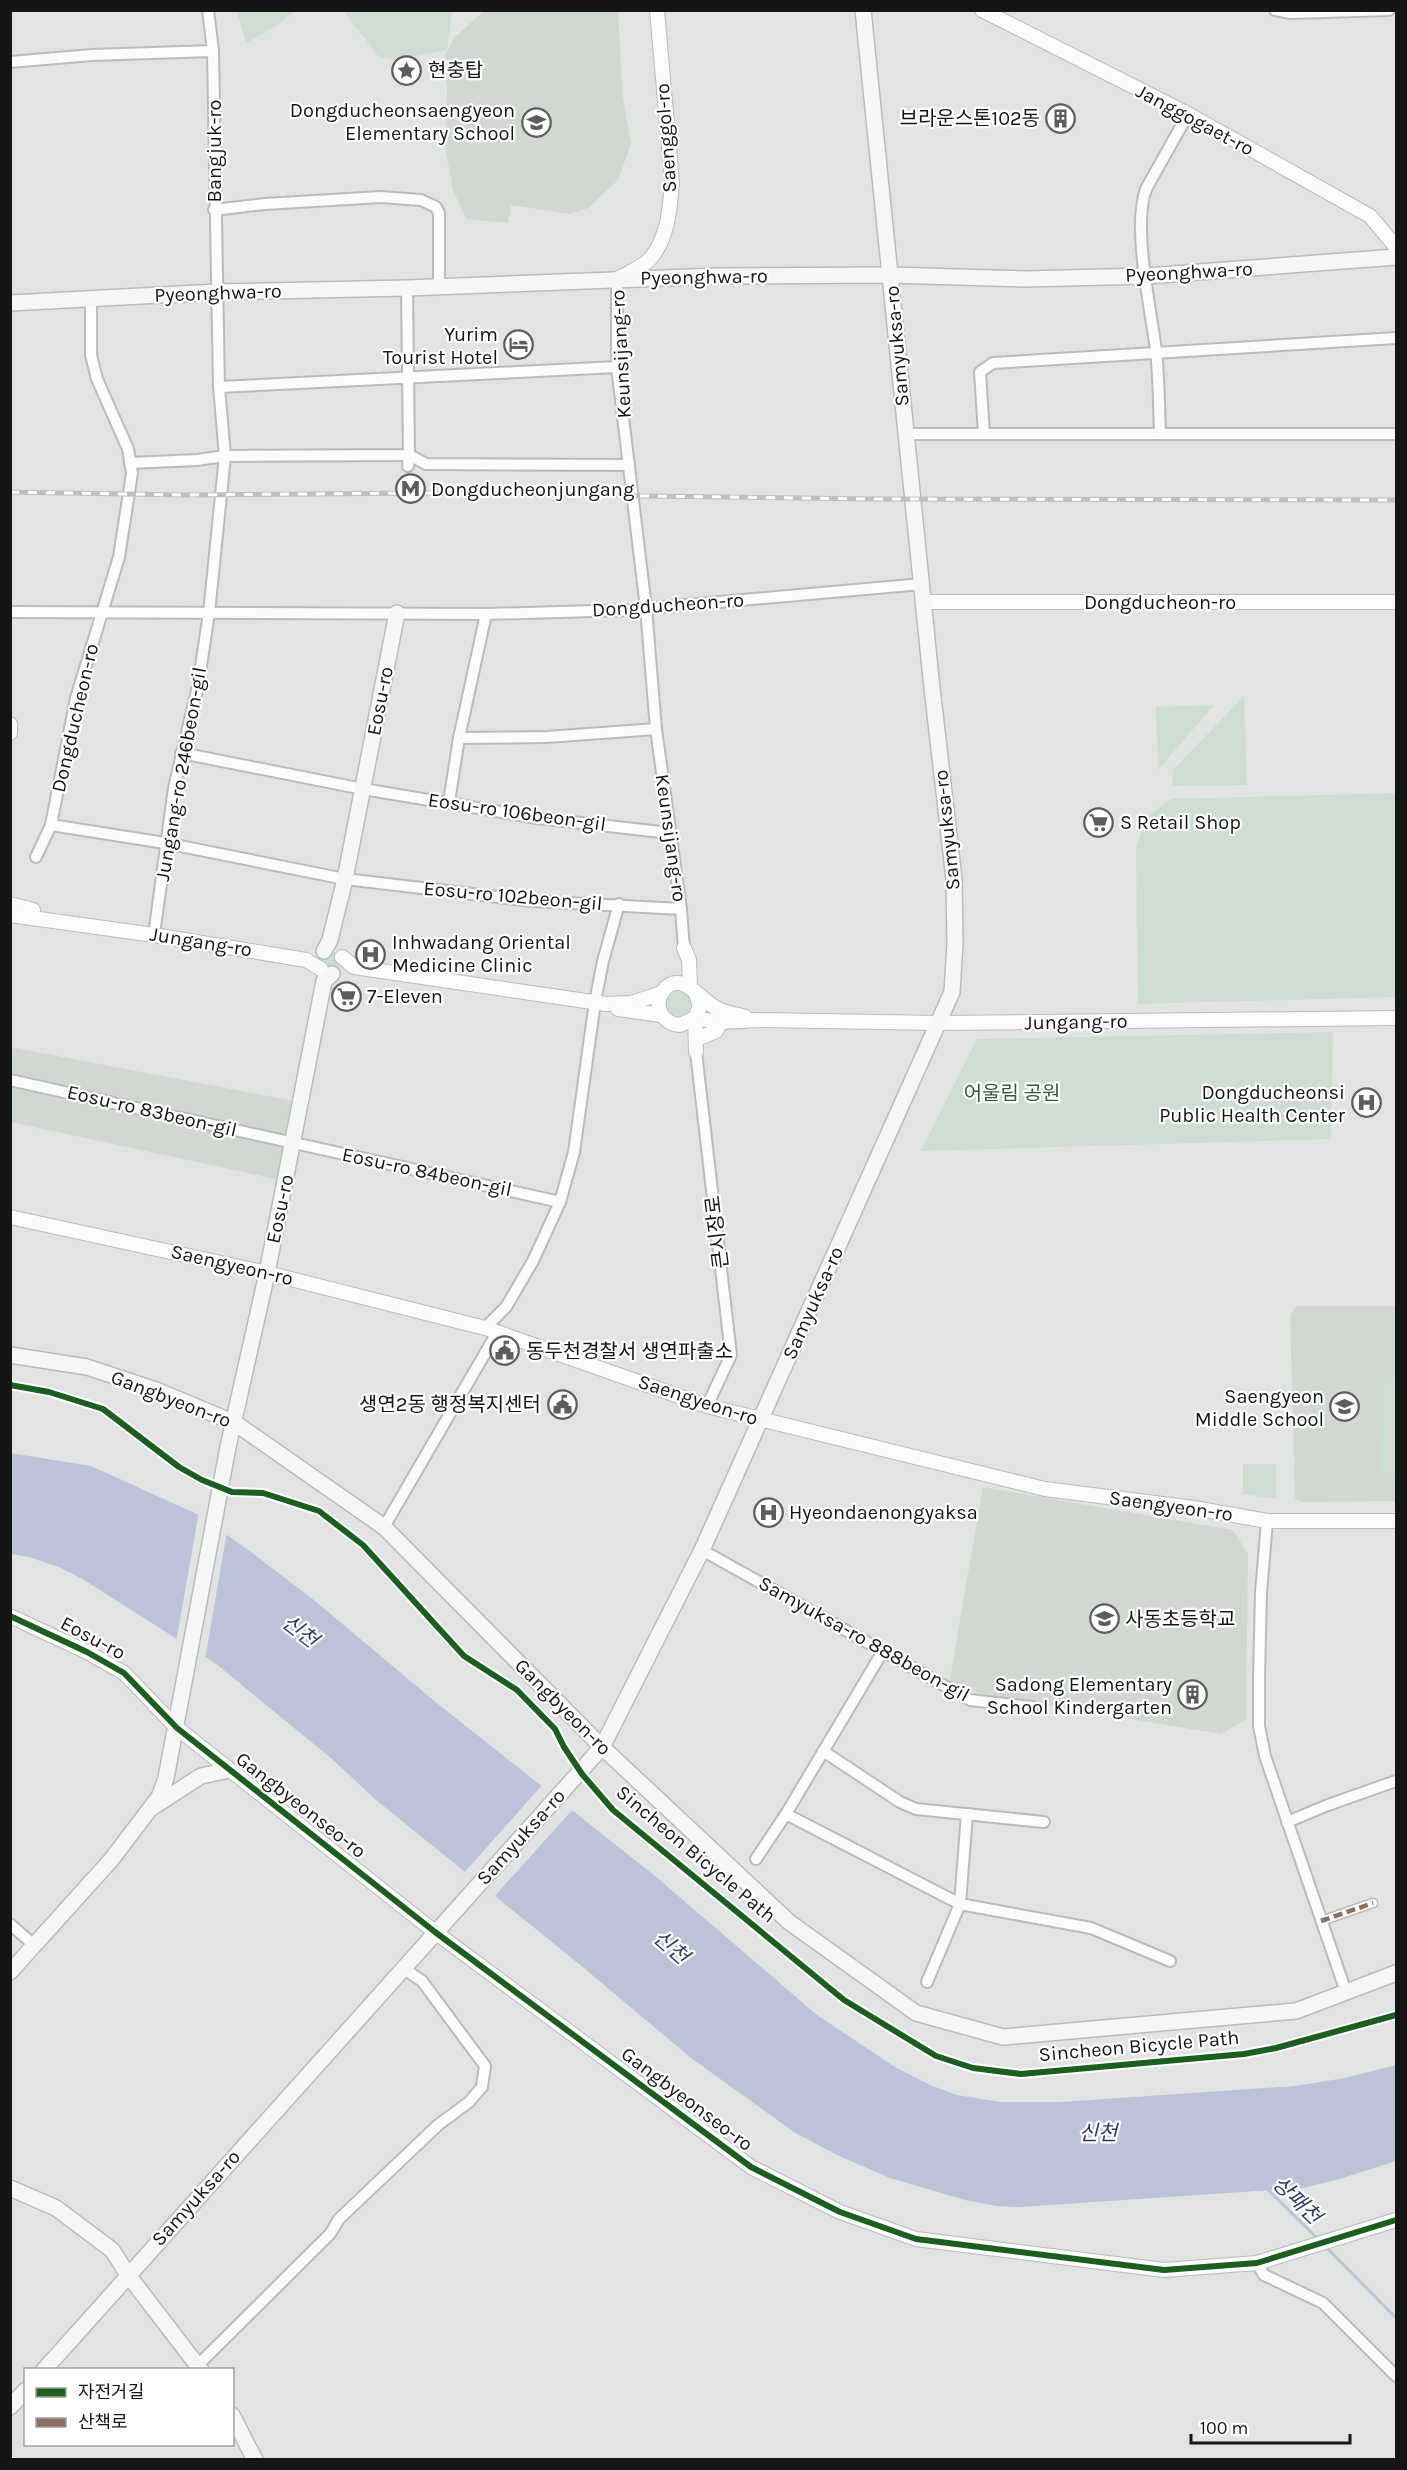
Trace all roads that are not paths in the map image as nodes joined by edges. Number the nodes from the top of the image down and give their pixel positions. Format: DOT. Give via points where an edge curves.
graph roads {
  1 [pos="208,10"];
  2 [pos="657,10"];
  3 [pos="863,10"];
  4 [pos="982,10"];
  5 [pos="1275,10"];
  6 [pos="1389,10"];
  7 [pos="213,51"];
  8 [pos="10,62"];
  9 [pos="1188,114"];
  10 [pos="214,210"];
  11 [pos="1396,247"];
  12 [pos="1396,257"];
  13 [pos="891,275"];
  14 [pos="1146,276"];
  15 [pos="617,279"];
  16 [pos="439,286"];
  17 [pos="407,288"];
  18 [pos="217,292"];
  19 [pos="91,298"];
  20 [pos="10,303"];
  21 [pos="1396,338"];
  22 [pos="1156,352"];
  23 [pos="617,367"];
  24 [pos="409,379"];
  25 [pos="219,387"];
  26 [pos="905,434"];
  27 [pos="984,434"];
  28 [pos="1160,434"];
  29 [pos="1396,434"];
  30 [pos="225,456"];
  31 [pos="408,461"];
  32 [pos="130,463"];
  33 [pos="628,465"];
  34 [pos="922,584"];
  35 [pos="924,602"];
  36 [pos="1396,602"];
  37 [pos="646,608"];
  38 [pos="10,612"];
  39 [pos="101,612"];
  40 [pos="209,613"];
  41 [pos="397,613"];
  42 [pos="486,614"];
  43 [pos="10,724"];
  44 [pos="656,729"];
  45 [pos="10,733"];
  46 [pos="459,738"];
  47 [pos="181,753"];
  48 [pos="363,789"];
  49 [pos="449,802"];
  50 [pos="51,825"];
  51 [pos="670,833"];
  52 [pos="165,843"];
  53 [pos="36,857"];
  54 [pos="345,879"];
  55 [pos="10,904"];
  56 [pos="619,904"];
  57 [pos="681,909"];
  58 [pos="10,915"];
  59 [pos="78,923"];
  60 [pos="154,935"];
  61 [pos="684,948"];
  62 [pos="331,961"];
  63 [pos="687,987"];
  64 [pos="662,993"];
  65 [pos="601,1003"];
  66 [pos="661,1015"];
  67 [pos="695,1018"];
  68 [pos="1396,1018"];
  69 [pos="756,1020"];
  70 [pos="722,1022"];
  71 [pos="939,1023"];
  72 [pos="680,1025"];
  73 [pos="696,1046"];
  74 [pos="10,1080"];
  75 [pos="294,1143"];
  76 [pos="560,1202"];
  77 [pos="10,1217"];
  78 [pos="267,1273"];
  79 [pos="492,1329"];
  80 [pos="10,1356"];
  81 [pos="707,1406"];
  82 [pos="760,1421"];
  83 [pos="235,1423"];
  84 [pos="1267,1521"];
  85 [pos="1396,1521"];
  86 [pos="384,1527"];
  87 [pos="702,1550"];
  88 [pos="10,1616"];
  89 [pos="883,1651"];
  90 [pos="1032,1707"];
  91 [pos="177,1728"];
  92 [pos="602,1747"];
  93 [pos="823,1751"];
  94 [pos="229,1770"];
  95 [pos="1396,1781"];
  96 [pos="150,1808"];
  97 [pos="786,1814"];
  98 [pos="967,1814"];
  99 [pos="1044,1822"];
  100 [pos="1287,1822"];
  101 [pos="756,1858"];
  102 [pos="1373,1903"];
  103 [pos="960,1904"];
  104 [pos="1321,1921"];
  105 [pos="10,1924"];
  106 [pos="435,1932"];
  107 [pos="34,1945"];
  108 [pos="1170,1961"];
  109 [pos="403,1968"];
  110 [pos="10,1972"];
  111 [pos="1396,1973"];
  112 [pos="927,1982"];
  113 [pos="1346,1992"];
  114 [pos="10,2188"];
  115 [pos="1396,2220"];
  116 [pos="1257,2263"];
  117 [pos="128,2275"];
  118 [pos="199,2367"];
  119 [pos="46,2368"];
  120 [pos="1396,2376"];
  121 [pos="24,2392"];
  122 [pos="10,2407"];
  123 [pos="234,2419"];
  124 [pos="255,2460"];
  1 -- 7 [label="street, Bangjuk-ro"];
  2 -- 15 [label="street, Saenggol-ro" via="671,200 662,239 650,260"];
  3 -- 13 [label="main road, Samyuksa-ro"];
  4 -- 9 [label="street, Janggogaet-ro"];
  5 -- 6 [label="street"];
  7 -- 8 [label="street"];
  7 -- 10 [label="street, Bangjuk-ro"];
  9 -- 11 [label="street, Janggogaet-ro" via="1370,216"];
  9 -- 14 [label="street" via="1141,201"];
  10 -- 16 [label="street" via="370,198 428,202 439,213"];
  10 -- 18 [label="street, Bangjuk-ro"];
  12 -- 14 [label="main road, Pyeonghwa-ro"];
  13 -- 14 [label="main road, Pyeonghwa-ro" via="1027,279"];
  13 -- 15 [label="main road, Pyeonghwa-ro"];
  13 -- 26 [label="main road, Samyuksa-ro"];
  14 -- 22 [label="street"];
  15 -- 16 [label="main road, Pyeonghwa-ro"];
  15 -- 23 [label="street, Keunsijang-ro"];
  16 -- 17 [label="main road, Pyeonghwa-ro"];
  17 -- 18 [label="main road, Pyeonghwa-ro"];
  17 -- 24 [label="street"];
  18 -- 19 [label="main road, Pyeonghwa-ro"];
  18 -- 25 [label="street, Bangjuk-ro"];
  19 -- 20 [label="main road, Pyeonghwa-ro"];
  19 -- 32 [label="street, Dongducheon-ro" via="91,355"];
  21 -- 22 [label="street"];
  22 -- 27 [label="street" via="993,363 980,372"];
  22 -- 28 [label="street"];
  23 -- 24 [label="street"];
  23 -- 33 [label="street, Keunsijang-ro"];
  24 -- 25 [label="street"];
  24 -- 31 [label="street"];
  25 -- 30 [label="street, Bangjuk-ro"];
  26 -- 27 [label="street"];
  26 -- 34 [label="main road, Samyuksa-ro"];
  27 -- 28 [label="street"];
  28 -- 29 [label="street"];
  30 -- 31 [label="street"];
  30 -- 32 [label="street"];
  30 -- 40 [label="street"];
  31 -- 33 [label="street"];
  32 -- 39 [label="street, Dongducheon-ro" via="132,473 119,557"];
  33 -- 37 [label="street, Keunsijang-ro"];
  34 -- 35 [label="main road, Samyuksa-ro"];
  34 -- 37 [label="street, Dongducheon-ro"];
  35 -- 36 [label="street, Dongducheon-ro"];
  35 -- 71 [label="main road, Samyuksa-ro" via="954,879 956,944 952,992"];
  37 -- 42 [label="street, Dongducheon-ro"];
  37 -- 44 [label="street, Keunsijang-ro"];
  38 -- 39 [label="street, Dongducheon-ro"];
  39 -- 40 [label="street, Dongducheon-ro"];
  39 -- 50 [label="street, Dongducheon-ro" via="76,698"];
  40 -- 41 [label="street, Dongducheon-ro"];
  40 -- 47 [label="street, Jungang-ro 246beon-gil" via="198,686"];
  41 -- 42 [label="street, Dongducheon-ro"];
  41 -- 48 [label="main road, Eosu-ro"];
  42 -- 46 [label="street"];
  43 -- 45 [label="street"];
  44 -- 46 [label="street" via="547,737"];
  44 -- 51 [label="street, Keunsijang-ro"];
  46 -- 49 [label="street"];
  47 -- 48 [label="street"];
  47 -- 52 [label="street, Jungang-ro 246beon-gil"];
  48 -- 49 [label="street, Eosu-ro 106beon-gil"];
  48 -- 54 [label="main road, Eosu-ro"];
  49 -- 51 [label="street, Eosu-ro 106beon-gil" via="537,818"];
  50 -- 52 [label="street, Eosu-ro 102beon-gil"];
  50 -- 53 [label="street, Dongducheon-ro"];
  51 -- 57 [label="street, Keunsijang-ro"];
  52 -- 54 [label="street, Eosu-ro 102beon-gil"];
  52 -- 60 [label="street, Jungang-ro 246beon-gil"];
  54 -- 56 [label="street, Eosu-ro 102beon-gil" via="532,901"];
  54 -- 62 [label="main road, Eosu-ro"];
  55 -- 59 [label="street"];
  56 -- 57 [label="street, Eosu-ro 102beon-gil"];
  56 -- 65 [label="street" via="603,961"];
  57 -- 61 [label="street, Keunsijang-ro"];
  58 -- 59 [label="street"];
  59 -- 60 [label="street, Jungang-ro"];
  60 -- 62 [label="street, Jungang-ro"];
  61 -- 63 [label="street"];
  62 -- 65 [label="street"];
  62 -- 75 [label="main road, Eosu-ro"];
  63 -- 64 [label="street" via="666,988"];
  63 -- 67 [label="street" via="700,1001"];
  63 -- 69 [label="street" via="716,1009"];
  64 -- 65 [label="street" via="631,1003"];
  64 -- 66 [label="street" via="658,1004"];
  65 -- 66 [label="street"];
  65 -- 76 [label="street" via="574,1152"];
  66 -- 72 [label="street" via="669,1023"];
  67 -- 70 [label="street"];
  67 -- 72 [label="street"];
  67 -- 73 [label="street"];
  68 -- 71 [label="street, Jungang-ro"];
  69 -- 70 [label="street"];
  69 -- 71 [label="street, Jungang-ro"];
  70 -- 73 [label="street"];
  71 -- 82 [label="main road, Samyuksa-ro"];
  72 -- 73 [label="street"];
  73 -- 81 [label="street, 큰시장로" via="731,1355"];
  74 -- 75 [label="street, Eosu-ro 83beon-gil"];
  75 -- 76 [label="street, Eosu-ro 84beon-gil"];
  75 -- 78 [label="main road, Eosu-ro"];
  76 -- 79 [label="street" via="533,1261"];
  77 -- 78 [label="street, Saengyeon-ro"];
  78 -- 79 [label="street, Saengyeon-ro"];
  78 -- 83 [label="main road, Eosu-ro"];
  79 -- 81 [label="street, Saengyeon-ro"];
  79 -- 86 [label="street"];
  80 -- 83 [label="main road, Gangbyeon-ro" via="87,1367"];
  81 -- 82 [label="street, Saengyeon-ro"];
  82 -- 84 [label="street, Saengyeon-ro" via="1045,1489"];
  82 -- 87 [label="main road, Samyuksa-ro"];
  83 -- 86 [label="main road, Gangbyeon-ro"];
  83 -- 91 [label="main road, Eosu-ro"];
  84 -- 85 [label="street, Saengyeon-ro"];
  84 -- 100 [label="street" via="1261,1593 1259,1726"];
  86 -- 92 [label="main road, Gangbyeon-ro"];
  87 -- 89 [label="street, Samyuksa-ro 888beon-gil"];
  87 -- 92 [label="main road, Samyuksa-ro"];
  88 -- 91 [label="street, Eosu-ro" via="124,1673"];
  89 -- 90 [label="street, Samyuksa-ro 888beon-gil" via="970,1700"];
  89 -- 93 [label="street"];
  91 -- 94 [label="street, Gangbyeonseo-ro"];
  91 -- 96 [label="main road, Eosu-ro" via="166,1778"];
  92 -- 106 [label="main road, Samyuksa-ro"];
  92 -- 113 [label="main road, Gangbyeon-ro" via="789,1922 915,2013 1003,2037 1296,2011"];
  93 -- 97 [label="street"];
  93 -- 98 [label="street" via="900,1802 916,1809"];
  94 -- 96 [label="main road" via="201,1776"];
  94 -- 106 [label="street, Gangbyeonseo-ro"];
  95 -- 100 [label="street"];
  96 -- 107 [label="main road, Eosu-ro" via="111,1860"];
  97 -- 101 [label="street"];
  97 -- 103 [label="street"];
  98 -- 99 [label="street"];
  98 -- 103 [label="street"];
  100 -- 104 [label="street"];
  102 -- 104 [label="street"];
  103 -- 108 [label="street" via="1091,1928"];
  103 -- 112 [label="street"];
  104 -- 113 [label="street"];
  105 -- 107 [label="street"];
  106 -- 109 [label="main road, Samyuksa-ro"];
  106 -- 116 [label="street, Gangbyeonseo-ro" via="751,2167 840,2212 916,2239 1164,2270"];
  107 -- 110 [label="main road, Eosu-ro"];
  109 -- 117 [label="main road, Samyuksa-ro"];
  109 -- 118 [label="street" via="422,1981 485,2066 482,2087 339,2218 330,2234"];
  111 -- 113 [label="main road, Gangbyeon-ro"];
  114 -- 117 [label="main road" via="56,2208 112,2250"];
  115 -- 116 [label="street, Gangbyeonseo-ro"];
  116 -- 120 [label="street" via="1264,2275 1323,2303"];
  117 -- 118 [label="main road"];
  117 -- 119 [label="main road, Samyuksa-ro"];
  121 -- 122 [label="main road"];
  123 -- 124 [label="main road"];
}
